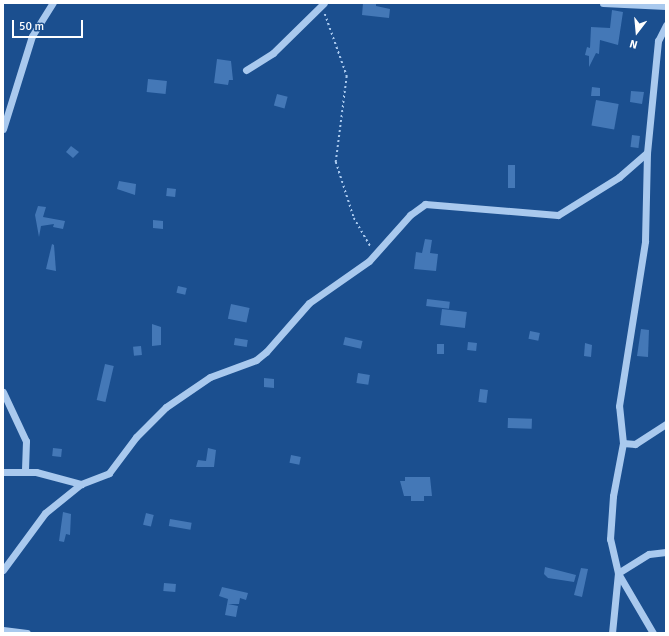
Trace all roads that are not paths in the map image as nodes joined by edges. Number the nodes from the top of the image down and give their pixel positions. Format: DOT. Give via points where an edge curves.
graph roads {
  1 [pos="53,3"];
  2 [pos="603,3"];
  3 [pos="322,5"];
  4 [pos="666,6"];
  5 [pos="666,25"];
  6 [pos="246,70"];
  7 [pos="3,129"];
  8 [pos="647,153"];
  9 [pos="3,392"];
  10 [pos="666,424"];
  11 [pos="623,443"];
  12 [pos="25,471"];
  13 [pos="3,472"];
  14 [pos="80,484"];
  15 [pos="666,552"];
  16 [pos="3,570"];
  17 [pos="618,573"];
  18 [pos="3,630"];
  19 [pos="27,633"];
  20 [pos="612,633"];
  21 [pos="653,633"];
  1 -- 7 [label="street" via="32,36"];
  2 -- 4 [label="street"];
  3 -- 6 [label="street" via="273,53"];
  5 -- 8 [label="street" via="658,40"];
  8 -- 11 [label="street" via="645,241 619,406"];
  8 -- 14 [label="street" via="619,177 558,216 425,204 410,215 376,254 309,303 256,360 210,377 166,407 136,438 109,473"];
  9 -- 12 [label="street" via="26,441"];
  10 -- 11 [label="street" via="635,444"];
  11 -- 17 [label="street" via="612,496 610,539"];
  12 -- 13 [label="street"];
  12 -- 14 [label="street"];
  14 -- 16 [label="street" via="45,513"];
  15 -- 17 [label="street" via="649,554"];
  17 -- 20 [label="street"];
  17 -- 21 [label="street"];
  18 -- 19 [label="street"];
}
